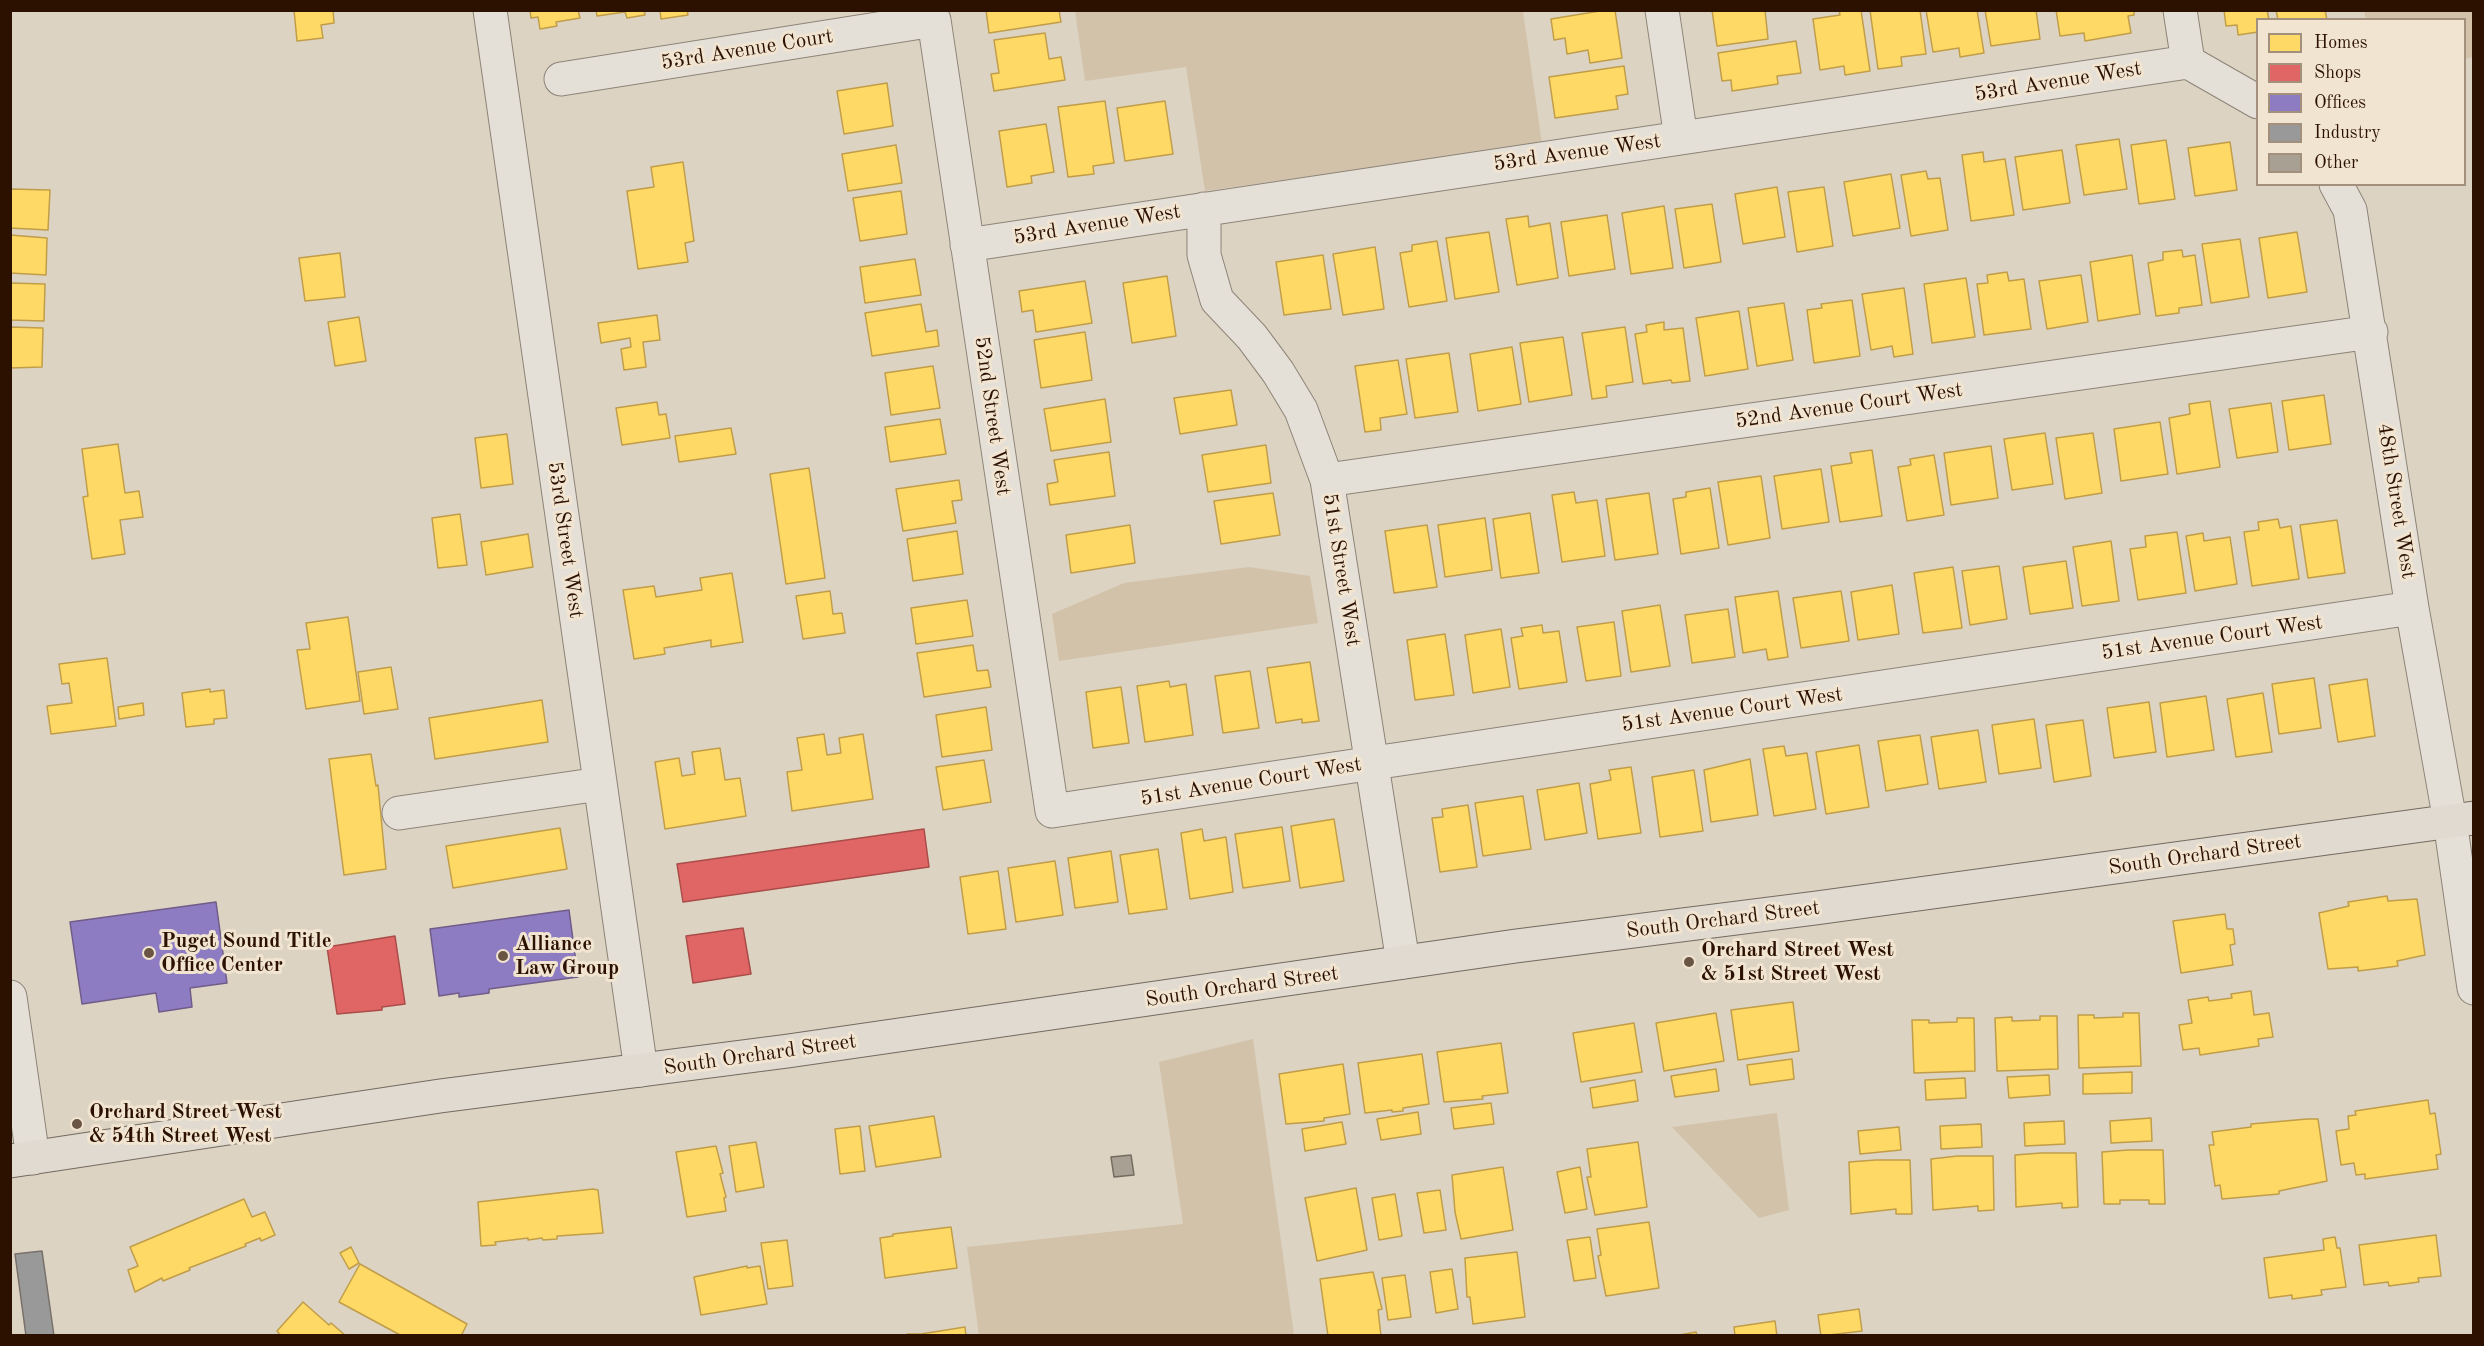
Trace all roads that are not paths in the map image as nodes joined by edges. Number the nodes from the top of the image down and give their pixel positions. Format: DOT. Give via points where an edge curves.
graph roads {
  1 [pos="490,10"];
  2 [pos="1662,10"];
  3 [pos="2180,10"];
  4 [pos="934,20"];
  5 [pos="2188,62"];
  6 [pos="561,79"];
  7 [pos="2256,101"];
  8 [pos="1681,138"];
  9 [pos="2337,186"];
  10 [pos="1204,209"];
  11 [pos="967,245"];
  12 [pos="2371,332"];
  13 [pos="1327,480"];
  14 [pos="2412,608"];
  15 [pos="1371,764"];
  16 [pos="600,783"];
  17 [pos="1052,812"];
  18 [pos="399,813"];
  19 [pos="2462,820"];
  20 [pos="1403,962"];
  21 [pos="2474,988"];
  22 [pos="10,997"];
  23 [pos="641,1070"];
  24 [pos="22,1159"];
  1 -- 16 [label="street, 53rd Street West"];
  2 -- 8 [label="street"];
  3 -- 5 [label="street"];
  4 -- 6 [label="street, 53rd Avenue Court"];
  4 -- 11 [label="street, 52nd Street West"];
  5 -- 7 [label="street"];
  5 -- 8 [label="street, 53rd Avenue West"];
  8 -- 10 [label="street, 53rd Avenue West"];
  9 -- 12 [label="street, 48th Street West" via="2350,210"];
  10 -- 11 [label="street, 53rd Avenue West"];
  10 -- 13 [label="street, 51st Street West" via="1204,255 1217,300 1278,372 1301,410"];
  11 -- 17 [label="street, 52nd Street West"];
  12 -- 13 [label="street, 52nd Avenue Court West"];
  12 -- 14 [label="street, 48th Street West"];
  13 -- 15 [label="street, 51st Street West"];
  14 -- 15 [label="street, 51st Avenue Court West"];
  14 -- 19 [label="street, 48th Street West"];
  15 -- 17 [label="street, 51st Avenue Court West"];
  15 -- 20 [label="street, 51st Street West"];
  16 -- 18 [label="street"];
  16 -- 23 [label="street, 53rd Street West"];
  19 -- 20 [label="main road, South Orchard Street"];
  19 -- 21 [label="street, 48th Street West"];
  20 -- 23 [label="main road, South Orchard Street"];
  22 -- 24 [label="street"];
  23 -- 24 [label="main road, South Orchard Street"];
}
